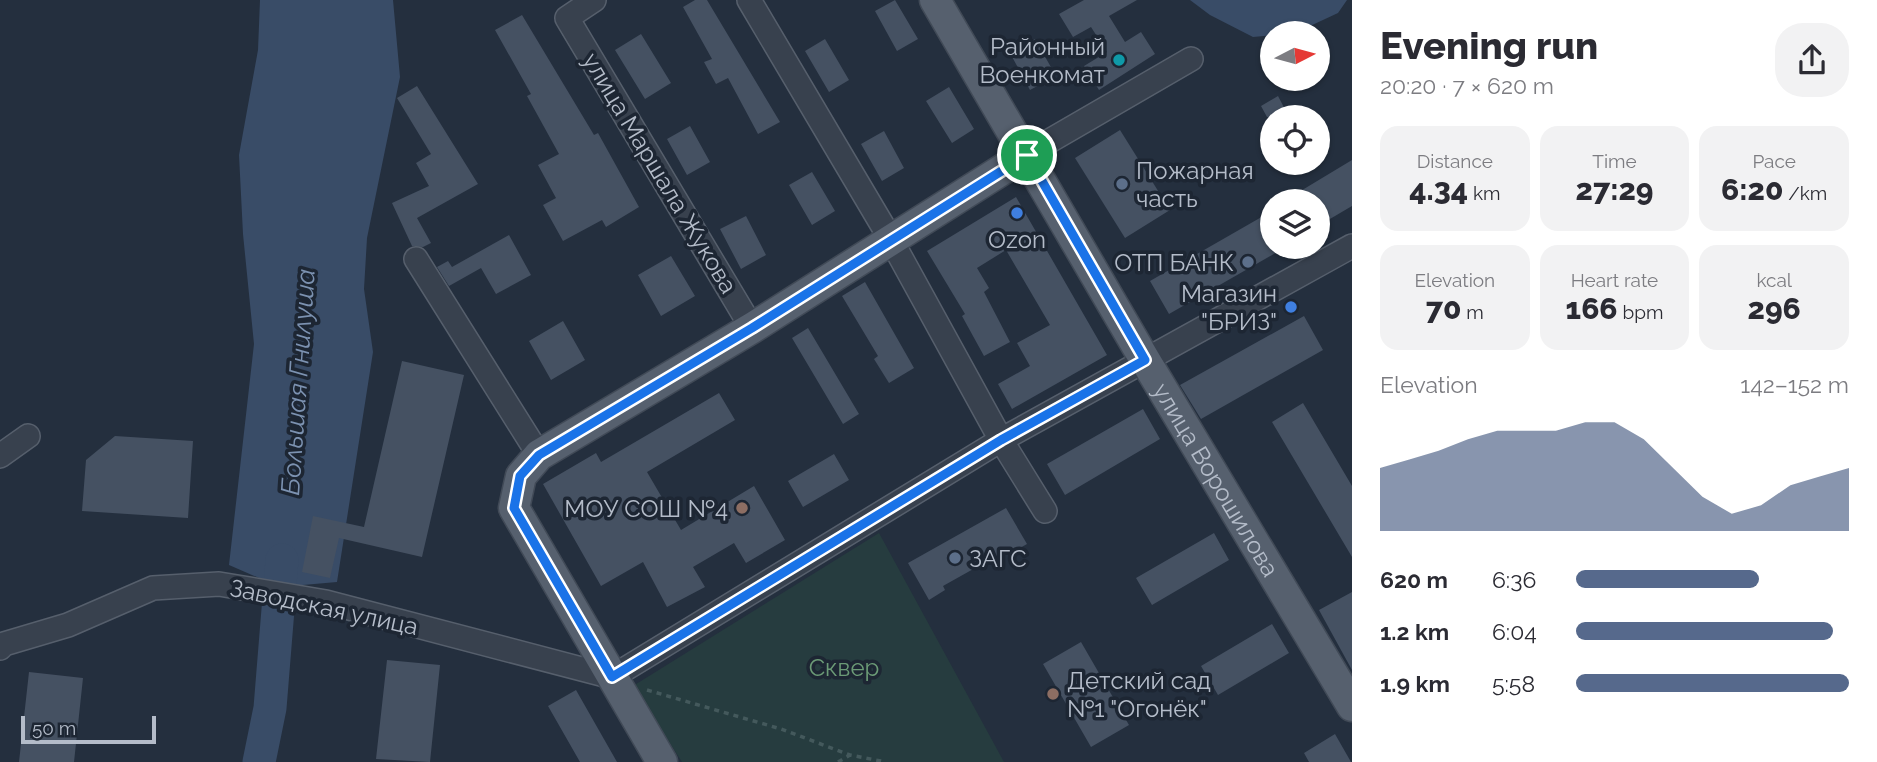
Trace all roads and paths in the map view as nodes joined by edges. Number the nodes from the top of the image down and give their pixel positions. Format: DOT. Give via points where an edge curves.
graph roads {
  1 [pos="594,0"];
  2 [pos="749,0"];
  3 [pos="935,0"];
  4 [pos="1191,60"];
  5 [pos="1027,155"];
  6 [pos="890,238"];
  7 [pos="1352,246"];
  8 [pos="416,259"];
  9 [pos="752,328"];
  10 [pos="1145,360"];
  11 [pos="28,436"];
  12 [pos="1001,440"];
  13 [pos="539,455"];
  14 [pos="0,456"];
  15 [pos="1045,511"];
  16 [pos="0,648"];
  17 [pos="612,677"];
  18 [pos="645,690"];
  19 [pos="1352,706"];
  20 [pos="850,755"];
  21 [pos="661,761"];
  22 [pos="838,762"];
  23 [pos="886,762"];
  1 -- 9 [label="street, улица Маршала Жукова" via="567,18"];
  2 -- 6 [label="street"];
  3 -- 5 [label="main road, улица Ворошилова"];
  4 -- 5 [label="street"];
  5 -- 6 [label="main road"];
  5 -- 10 [label="main road, улица Ворошилова"];
  6 -- 9 [label="main road"];
  6 -- 12 [label="street"];
  7 -- 10 [label="street"];
  8 -- 13 [label="street"];
  9 -- 13 [label="main road"];
  10 -- 12 [label="street"];
  10 -- 19 [label="main road, улица Ворошилова"];
  11 -- 14 [label="street"];
  12 -- 15 [label="street"];
  12 -- 17 [label="street"];
  13 -- 17 [label="main road" via="520,476 514,508"];
  16 -- 17 [label="street, Заводская улица" via="153,588 187,584 326,602"];
  17 -- 21 [label="main road"];
  18 -- 20 [label="path" via="781,729"];
  20 -- 22 [label="path"];
  20 -- 23 [label="path"];
}
